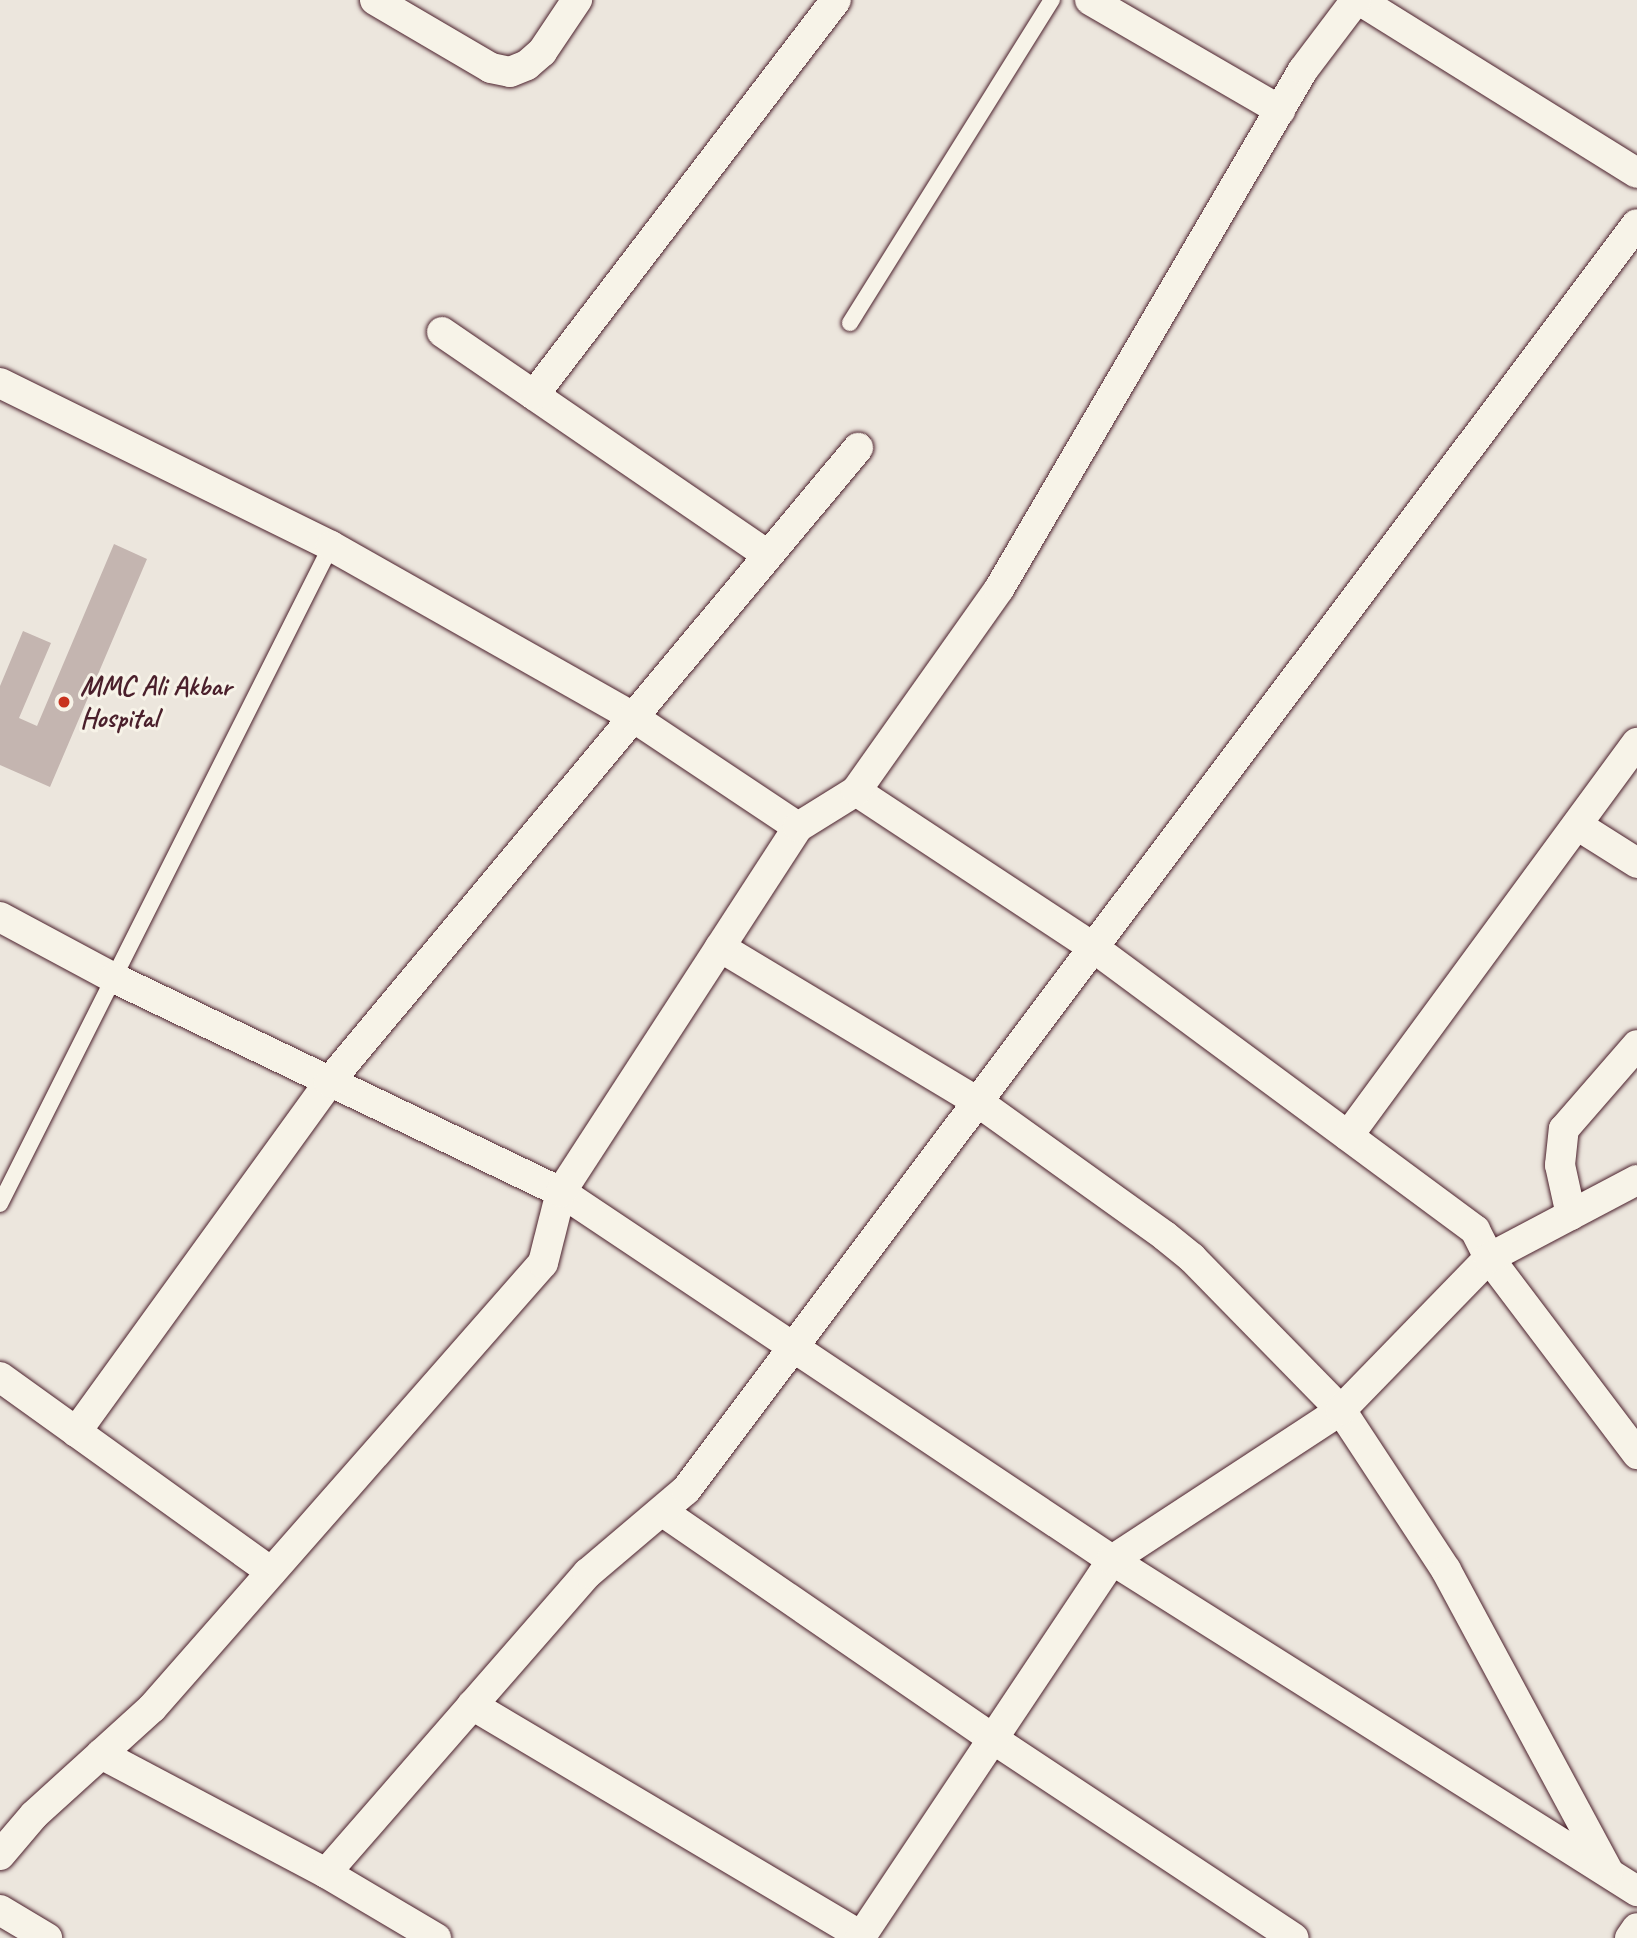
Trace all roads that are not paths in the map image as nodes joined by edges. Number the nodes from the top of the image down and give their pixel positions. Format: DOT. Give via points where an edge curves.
graph roads {
  1 [pos="375,0"];
  2 [pos="577,0"];
  3 [pos="836,0"];
  4 [pos="1052,0"];
  5 [pos="1090,0"];
  6 [pos="1358,0"];
  7 [pos="1280,110"];
  8 [pos="1637,173"];
  9 [pos="1637,224"];
  10 [pos="850,323"];
  11 [pos="442,332"];
  12 [pos="0,383"];
  13 [pos="534,395"];
  14 [pos="858,448"];
  15 [pos="331,546"];
  16 [pos="768,555"];
  17 [pos="633,717"];
  18 [pos="1637,743"];
  19 [pos="856,791"];
  20 [pos="1577,825"];
  21 [pos="798,827"];
  22 [pos="1637,863"];
  23 [pos="0,917"];
  24 [pos="720,947"];
  25 [pos="1094,948"];
  26 [pos="114,978"];
  27 [pos="1637,1045"];
  28 [pos="329,1082"];
  29 [pos="978,1102"];
  30 [pos="1348,1136"];
  31 [pos="1637,1180"];
  32 [pos="561,1192"];
  33 [pos="0,1204"];
  34 [pos="1571,1215"];
  35 [pos="1489,1258"];
  36 [pos="791,1350"];
  37 [pos="0,1377"];
  38 [pos="1341,1410"];
  39 [pos="76,1432"];
  40 [pos="1637,1454"];
  41 [pos="663,1511"];
  42 [pos="1112,1560"];
  43 [pos="271,1572"];
  44 [pos="472,1705"];
  45 [pos="990,1737"];
  46 [pos="101,1754"];
  47 [pos="0,1855"];
  48 [pos="326,1873"];
  49 [pos="1609,1874"];
  50 [pos="1637,1891"];
  51 [pos="0,1910"];
  52 [pos="1637,1928"];
  53 [pos="861,1937"];
  54 [pos="47,1938"];
  55 [pos="436,1938"];
  56 [pos="1294,1938"];
  57 [pos="1630,1938"];
  1 -- 2 [label="street" via="491,68 510,72 542,51"];
  3 -- 13 [label="street"];
  4 -- 10 [label="lane"];
  5 -- 7 [label="street"];
  6 -- 7 [label="street" via="1303,70"];
  6 -- 8 [label="street"];
  7 -- 19 [label="street" via="999,589"];
  9 -- 25 [label="street"];
  11 -- 13 [label="street"];
  12 -- 15 [label="street"];
  13 -- 16 [label="street"];
  14 -- 16 [label="street"];
  15 -- 17 [label="street"];
  15 -- 26 [label="lane"];
  16 -- 17 [label="street"];
  17 -- 21 [label="street"];
  17 -- 28 [label="street"];
  18 -- 20 [label="street"];
  19 -- 21 [label="street"];
  19 -- 25 [label="street"];
  20 -- 22 [label="street"];
  20 -- 30 [label="street"];
  21 -- 24 [label="street"];
  23 -- 26 [label="street"];
  24 -- 29 [label="street"];
  24 -- 32 [label="street"];
  25 -- 29 [label="street"];
  25 -- 30 [label="street"];
  26 -- 28 [label="street"];
  26 -- 33 [label="lane"];
  27 -- 34 [label="street" via="1564,1129 1560,1165"];
  28 -- 32 [label="street"];
  28 -- 39 [label="street"];
  29 -- 36 [label="street"];
  29 -- 38 [label="street" via="1192,1258"];
  30 -- 35 [label="street" via="1475,1230"];
  31 -- 34 [label="street"];
  32 -- 36 [label="street"];
  32 -- 43 [label="street" via="543,1264"];
  34 -- 35 [label="street"];
  35 -- 38 [label="street"];
  35 -- 40 [label="street"];
  36 -- 41 [label="street" via="686,1490"];
  36 -- 42 [label="street"];
  37 -- 39 [label="street"];
  38 -- 42 [label="street"];
  38 -- 49 [label="street" via="1446,1570"];
  39 -- 43 [label="street"];
  41 -- 44 [label="street" via="588,1573"];
  41 -- 45 [label="street"];
  42 -- 45 [label="street"];
  42 -- 49 [label="street"];
  43 -- 46 [label="street" via="152,1708"];
  44 -- 48 [label="street"];
  44 -- 53 [label="street"];
  45 -- 53 [label="street"];
  45 -- 56 [label="street"];
  46 -- 47 [label="street" via="34,1815"];
  46 -- 48 [label="street"];
  48 -- 55 [label="street"];
  49 -- 50 [label="street"];
  51 -- 54 [label="street"];
  52 -- 57 [label="street"];
}
